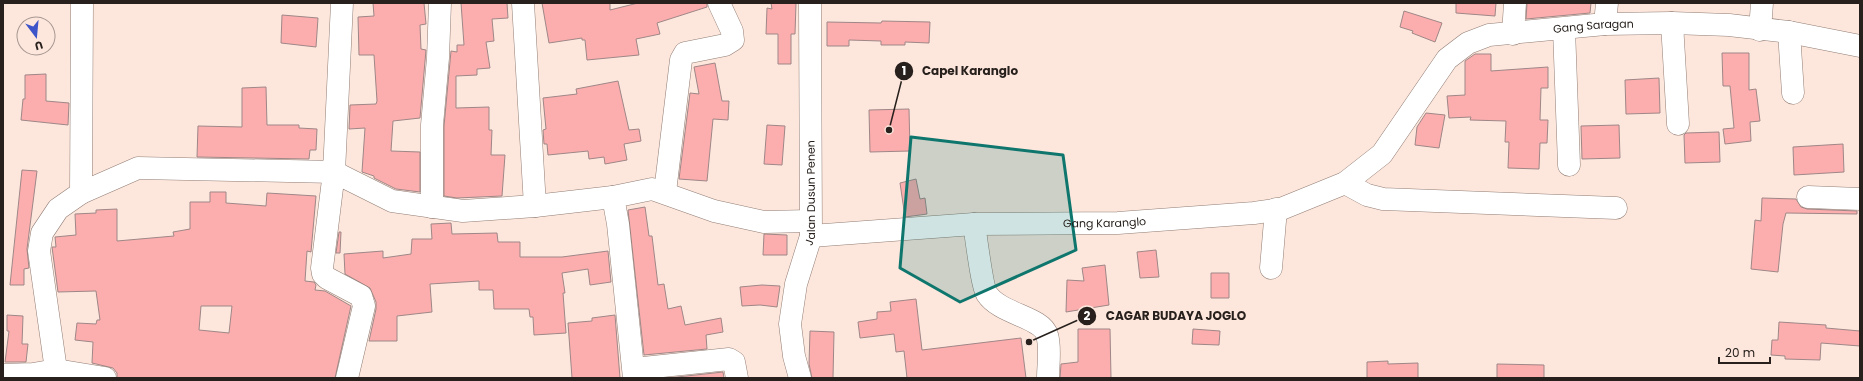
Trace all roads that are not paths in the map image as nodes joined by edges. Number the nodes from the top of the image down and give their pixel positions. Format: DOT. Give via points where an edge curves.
graph roads {
  1 [pos="82,3"];
  2 [pos="342,3"];
  3 [pos="440,3"];
  4 [pos="523,3"];
  5 [pos="719,3"];
  6 [pos="810,3"];
  7 [pos="1515,3"];
  8 [pos="1762,3"];
  9 [pos="1606,14"];
  10 [pos="1672,23"];
  11 [pos="1564,29"];
  12 [pos="1760,30"];
  13 [pos="1789,32"];
  14 [pos="1513,34"];
  15 [pos="1860,46"];
  16 [pos="1793,93"];
  17 [pos="1678,124"];
  18 [pos="1382,154"];
  19 [pos="1569,165"];
  20 [pos="334,172"];
  21 [pos="1345,183"];
  22 [pos="81,192"];
  23 [pos="665,192"];
  24 [pos="614,197"];
  25 [pos="1808,198"];
  26 [pos="1860,199"];
  27 [pos="535,206"];
  28 [pos="432,207"];
  29 [pos="1616,208"];
  30 [pos="1276,209"];
  31 [pos="974,224"];
  32 [pos="810,228"];
  33 [pos="1271,268"];
  34 [pos="56,370"];
  35 [pos="634,373"];
  36 [pos="18,374"];
  37 [pos="105,378"];
  38 [pos="347,378"];
  39 [pos="737,378"];
  40 [pos="800,378"];
  41 [pos="1048,378"];
  1 -- 22 [label="street"];
  2 -- 20 [label="street"];
  3 -- 28 [label="street" via="432,125"];
  4 -- 27 [label="street"];
  5 -- 23 [label="street" via="732,31 733,40 725,45 685,53 680,60"];
  6 -- 32 [label="street, Jalan Dusun Penen"];
  7 -- 14 [label="street"];
  8 -- 12 [label="street"];
  9 -- 10 [label="street, Gang Saragan"];
  9 -- 11 [label="street, Gang Saragan"];
  10 -- 12 [label="street, Gang Saragan"];
  10 -- 17 [label="street"];
  11 -- 14 [label="street, Gang Saragan"];
  11 -- 19 [label="street"];
  12 -- 13 [label="street, Gang Saragan"];
  13 -- 15 [label="street, Gang Saragan"];
  13 -- 16 [label="street"];
  14 -- 18 [label="street, Gang Saragan" via="1489,35 1468,43 1447,59"];
  18 -- 21 [label="street, Gang Karanglo"];
  20 -- 22 [label="street" via="138,168"];
  20 -- 28 [label="street" via="392,200"];
  20 -- 38 [label="street" via="322,268 327,278 361,296 364,306"];
  21 -- 29 [label="street" via="1367,196 1383,199"];
  21 -- 30 [label="street, Gang Karanglo"];
  22 -- 34 [label="street" via="58,209 42,233 39,251"];
  23 -- 24 [label="street" via="652,190"];
  23 -- 32 [label="street, Gang Karanglo" via="714,211 764,222"];
  24 -- 27 [label="street"];
  24 -- 35 [label="street"];
  25 -- 26 [label="street"];
  27 -- 28 [label="street" via="463,211"];
  30 -- 31 [label="street, Gang Karanglo" via="1254,213 1118,223"];
  30 -- 33 [label="street"];
  31 -- 32 [label="street, Gang Karanglo"];
  31 -- 41 [label="street" via="986,293 1004,309 1042,327 1047,334"];
  32 -- 40 [label="street, Jalan Dusun Penen" via="796,284 790,324"];
  34 -- 36 [label="street"];
  34 -- 37 [label="street"];
  35 -- 39 [label="street" via="729,359 734,362"];
}
